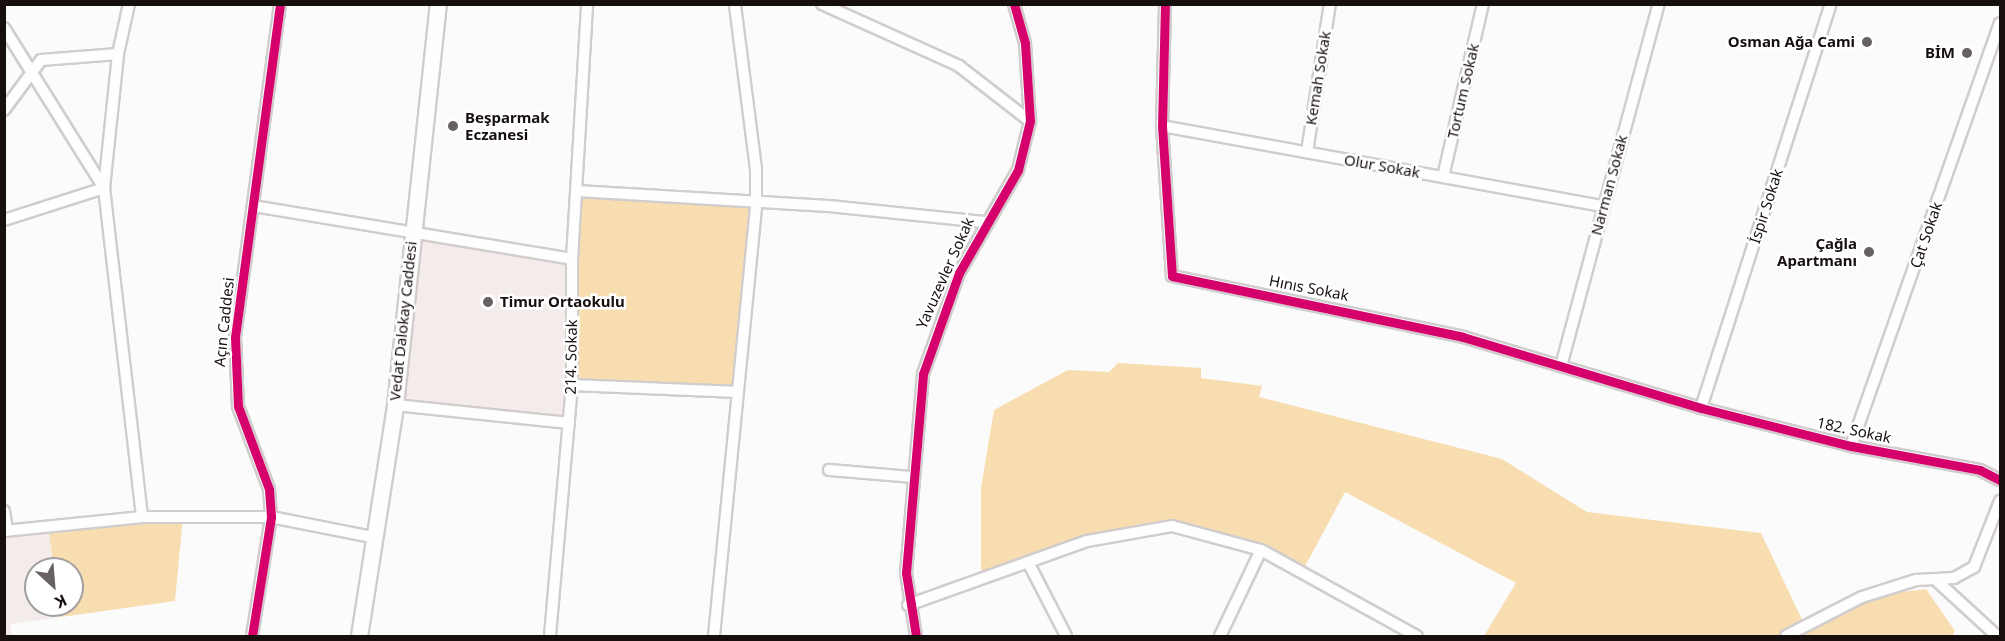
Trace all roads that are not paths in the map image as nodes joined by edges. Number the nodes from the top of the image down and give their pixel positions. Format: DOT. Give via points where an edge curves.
graph roads {
  1 [pos="129,4"];
  2 [pos="438,4"];
  3 [pos="587,4"];
  4 [pos="735,4"];
  5 [pos="822,4"];
  6 [pos="1014,4"];
  7 [pos="1165,4"];
  8 [pos="1330,4"];
  9 [pos="1483,4"];
  10 [pos="1659,4"];
  11 [pos="1831,4"];
  12 [pos="280,5"];
  13 [pos="835,7"];
  14 [pos="2001,23"];
  15 [pos="4,28"];
  16 [pos="118,54"];
  17 [pos="32,69"];
  18 [pos="4,110"];
  19 [pos="1030,122"];
  20 [pos="1162,126"];
  21 [pos="1307,152"];
  22 [pos="1443,177"];
  23 [pos="104,188"];
  24 [pos="577,191"];
  25 [pos="756,205"];
  26 [pos="253,206"];
  27 [pos="1602,206"];
  28 [pos="4,220"];
  29 [pos="984,222"];
  30 [pos="412,233"];
  31 [pos="572,259"];
  32 [pos="1561,366"];
  33 [pos="572,385"];
  34 [pos="738,392"];
  35 [pos="395,405"];
  36 [pos="1701,408"];
  37 [pos="569,423"];
  38 [pos="1851,446"];
  39 [pos="829,470"];
  40 [pos="912,477"];
  41 [pos="2001,480"];
  42 [pos="2001,501"];
  43 [pos="4,511"];
  44 [pos="142,517"];
  45 [pos="271,517"];
  46 [pos="6,531"];
  47 [pos="372,537"];
  48 [pos="1261,550"];
  49 [pos="1028,562"];
  50 [pos="1937,581"];
  51 [pos="908,605"];
  52 [pos="252,636"];
  53 [pos="358,636"];
  54 [pos="550,636"];
  55 [pos="714,636"];
  56 [pos="916,636"];
  57 [pos="1066,636"];
  58 [pos="1220,636"];
  59 [pos="1421,636"];
  60 [pos="1786,636"];
  61 [pos="1997,636"];
  1 -- 16 [label="street"];
  2 -- 30 [label="street, Vedat Dalokay Caddesi"];
  3 -- 24 [label="street, 214. Sokak"];
  4 -- 25 [label="street" via="756,169"];
  5 -- 13 [label="street"];
  6 -- 19 [label="street, Yavuzevler Sokak" via="1025,43"];
  7 -- 20 [label="street, Hınıs Sokak"];
  8 -- 21 [label="street, Kemah Sokak"];
  9 -- 22 [label="street, Tortum Sokak"];
  10 -- 27 [label="street, Narman Sokak"];
  11 -- 36 [label="street, İspir Sokak"];
  12 -- 26 [label="street, Açın Caddesi"];
  13 -- 19 [label="street" via="959,66"];
  14 -- 38 [label="street, Çat Sokak"];
  15 -- 17 [label="street"];
  16 -- 17 [label="street" via="55,55"];
  16 -- 23 [label="street"];
  17 -- 18 [label="street"];
  17 -- 23 [label="street"];
  19 -- 29 [label="street, Yavuzevler Sokak" via="1018,170"];
  20 -- 21 [label="street, Olur Sokak"];
  20 -- 32 [label="street, Hınıs Sokak" via="1172,276 1464,337"];
  21 -- 22 [label="street, Olur Sokak"];
  22 -- 27 [label="street, Olur Sokak"];
  23 -- 28 [label="street"];
  23 -- 44 [label="street"];
  24 -- 25 [label="street"];
  24 -- 31 [label="street, 214. Sokak"];
  25 -- 29 [label="street" via="829,206"];
  25 -- 34 [label="street"];
  26 -- 30 [label="street"];
  26 -- 45 [label="street, Açın Caddesi" via="234,375 247,438 269,489"];
  27 -- 32 [label="street, Narman Sokak"];
  29 -- 40 [label="street, Yavuzevler Sokak" via="931,343 916,420"];
  30 -- 31 [label="street"];
  30 -- 35 [label="street, Vedat Dalokay Caddesi"];
  31 -- 33 [label="street, 214. Sokak"];
  32 -- 36 [label="street, Hınıs Sokak"];
  33 -- 34 [label="street"];
  33 -- 37 [label="street, 214. Sokak"];
  34 -- 55 [label="street"];
  35 -- 37 [label="street"];
  35 -- 47 [label="street, Vedat Dalokay Caddesi"];
  36 -- 38 [label="street, 182. Sokak"];
  37 -- 54 [label="street, 214. Sokak"];
  38 -- 41 [label="street, 182. Sokak" via="1980,470"];
  39 -- 40 [label="street"];
  40 -- 51 [label="street, Yavuzevler Sokak"];
  42 -- 50 [label="street" via="1974,567"];
  43 -- 46 [label="street"];
  44 -- 45 [label="street"];
  44 -- 46 [label="street"];
  45 -- 47 [label="street"];
  45 -- 52 [label="street, Açın Caddesi"];
  47 -- 53 [label="street, Vedat Dalokay Caddesi"];
  48 -- 49 [label="street" via="1172,526 1131,529"];
  48 -- 58 [label="street"];
  48 -- 59 [label="street"];
  49 -- 51 [label="street"];
  49 -- 57 [label="street"];
  50 -- 60 [label="street" via="1917,580 1863,597"];
  50 -- 61 [label="street"];
  51 -- 56 [label="street, Yavuzevler Sokak"];
}
